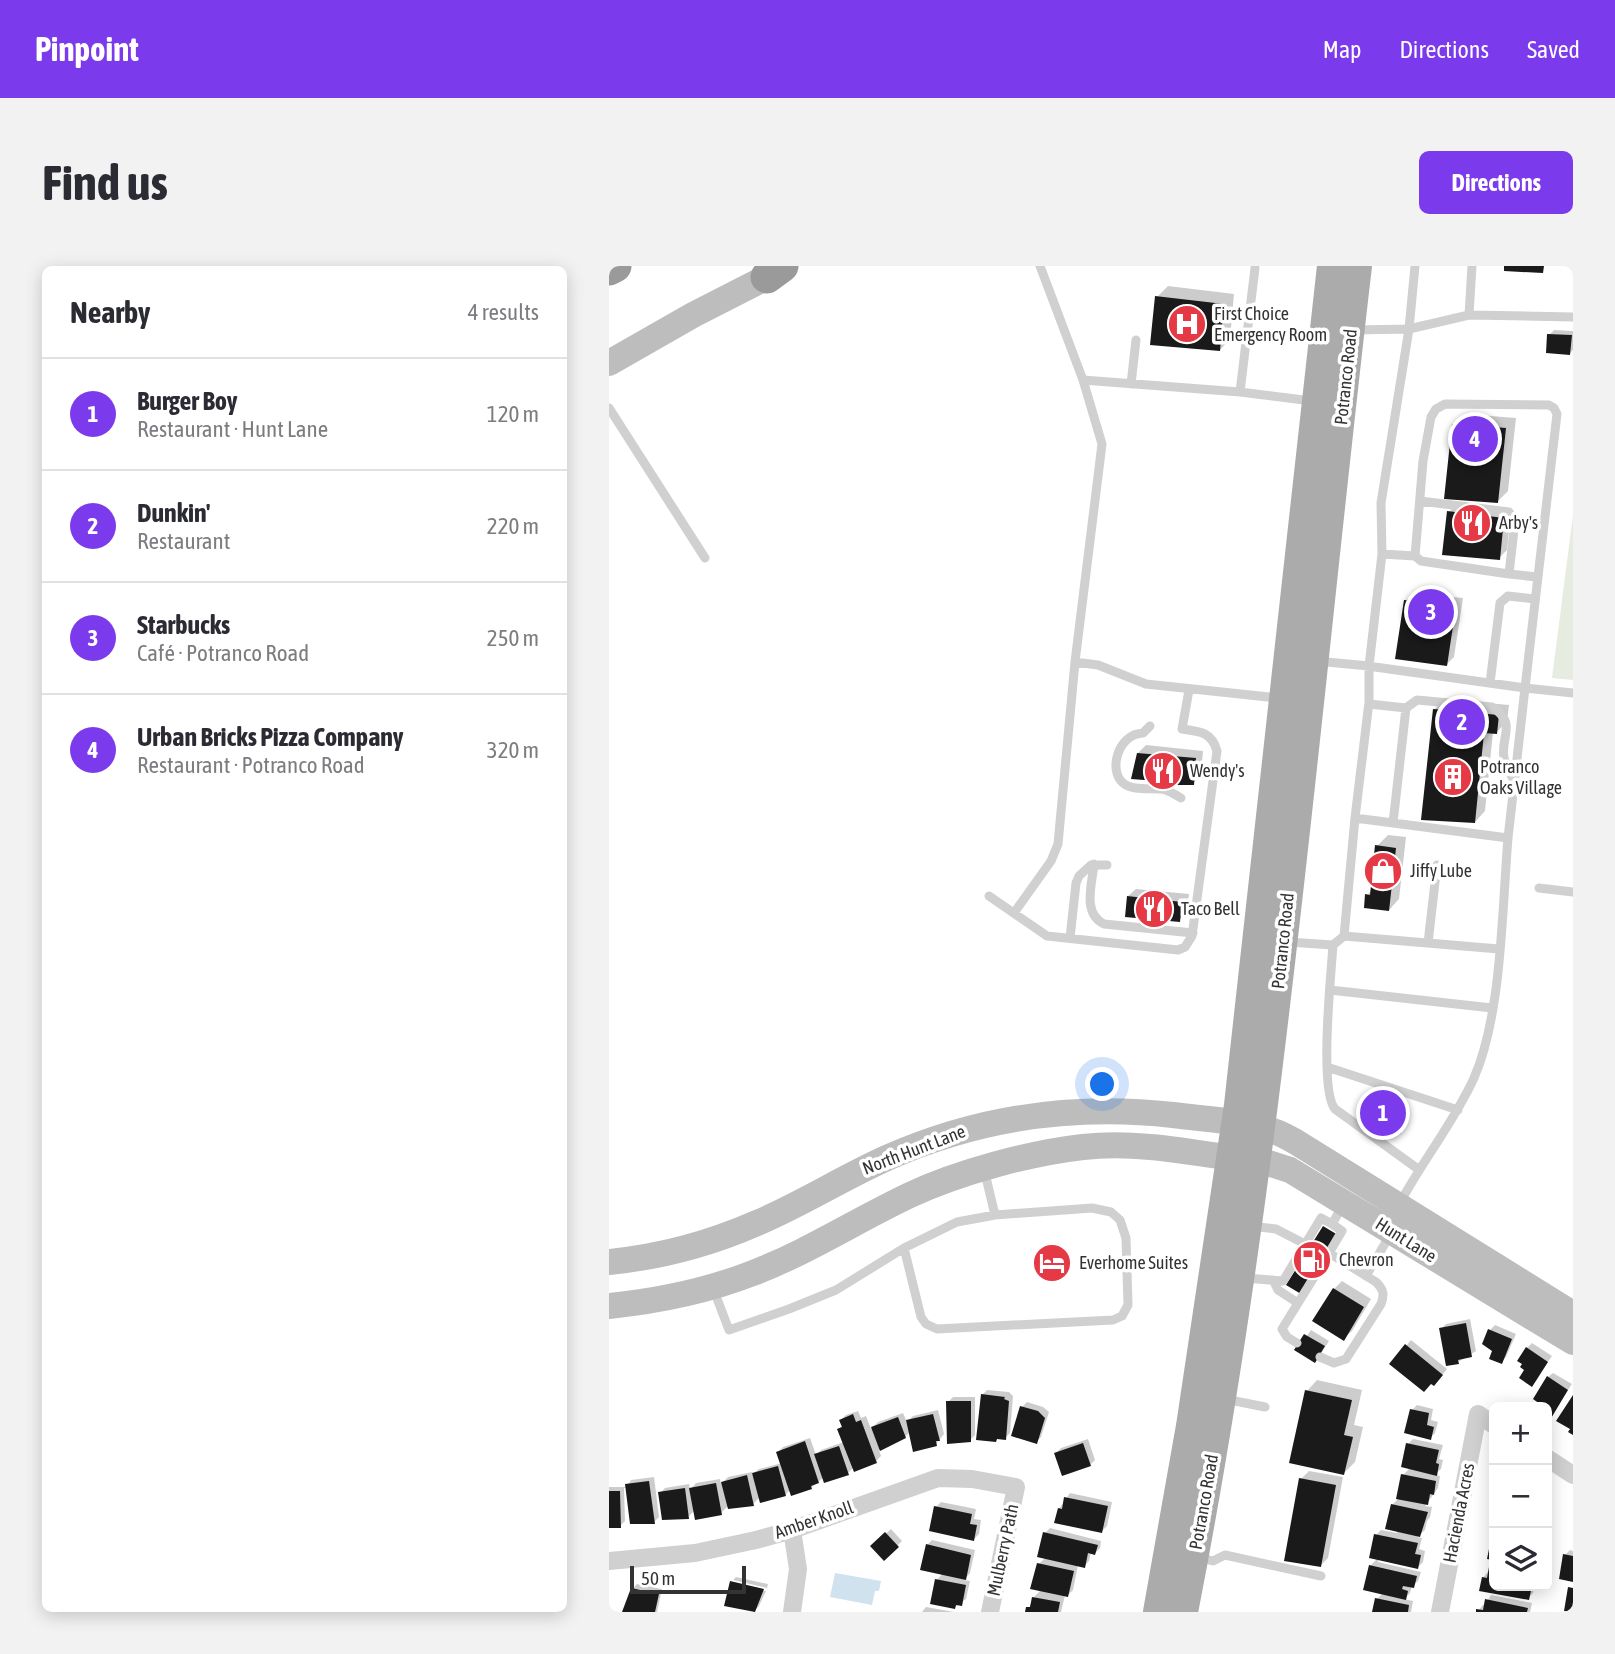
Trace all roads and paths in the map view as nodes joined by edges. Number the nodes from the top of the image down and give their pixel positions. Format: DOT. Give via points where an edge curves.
graph roads {
  1 [pos="615,266"];
  2 [pos="1040,266"];
  3 [pos="1331,266"];
  4 [pos="1358,266"];
  5 [pos="1415,266"];
  6 [pos="1472,266"];
  7 [pos="1255,268"];
  8 [pos="609,269"];
  9 [pos="780,270"];
  10 [pos="1469,315"];
  11 [pos="1571,315"];
  12 [pos="1409,329"];
  13 [pos="1351,330"];
  14 [pos="1136,340"];
  15 [pos="609,363"];
  16 [pos="1083,380"];
  17 [pos="1131,384"];
  18 [pos="1240,392"];
  19 [pos="1316,401"];
  20 [pos="609,408"];
  21 [pos="1420,501"];
  22 [pos="1304,505"];
  23 [pos="1382,555"];
  24 [pos="1415,556"];
  25 [pos="705,558"];
  26 [pos="1509,574"];
  27 [pos="1537,578"];
  28 [pos="1535,599"];
  29 [pos="1315,661"];
  30 [pos="1075,662"];
  31 [pos="1369,666"];
  32 [pos="1490,683"];
  33 [pos="1525,688"];
  34 [pos="1189,690"];
  35 [pos="1573,693"];
  36 [pos="1284,699"];
  37 [pos="1369,704"];
  38 [pos="1406,708"];
  39 [pos="1150,726"];
  40 [pos="1514,781"];
  41 [pos="1181,798"];
  42 [pos="1355,818"];
  43 [pos="1393,823"];
  44 [pos="1508,838"];
  45 [pos="1292,859"];
  46 [pos="1094,864"];
  47 [pos="1107,865"];
  48 [pos="1437,865"];
  49 [pos="1539,888"];
  50 [pos="1573,892"];
  51 [pos="989,897"];
  52 [pos="1014,913"];
  53 [pos="1193,933"];
  54 [pos="1344,936"];
  55 [pos="1070,938"];
  56 [pos="1283,941"];
  57 [pos="1428,943"];
  58 [pos="1333,945"];
  59 [pos="1499,949"];
  60 [pos="1331,989"];
  61 [pos="1492,1008"];
  62 [pos="1327,1067"];
  63 [pos="1458,1110"];
  64 [pos="1248,1126"];
  65 [pos="1244,1160"];
  66 [pos="984,1169"];
  67 [pos="1419,1169"];
  68 [pos="1399,1206"];
  69 [pos="1338,1213"];
  70 [pos="995,1215"];
  71 [pos="1249,1225"];
  72 [pos="1392,1231"];
  73 [pos="701,1244"];
  74 [pos="1305,1244"];
  75 [pos="904,1248"];
  76 [pos="1329,1253"];
  77 [pos="1429,1254"];
  78 [pos="609,1262"];
  79 [pos="1366,1276"];
  80 [pos="1241,1278"];
  81 [pos="1273,1280"];
  82 [pos="712,1286"];
  83 [pos="1538,1292"];
  84 [pos="1298,1303"];
  85 [pos="609,1306"];
  86 [pos="1573,1314"];
  87 [pos="1573,1342"];
  88 [pos="1297,1343"];
  89 [pos="1320,1357"];
  90 [pos="1209,1396"];
  91 [pos="1265,1407"];
  92 [pos="1489,1422"];
  93 [pos="1190,1426"];
  94 [pos="1552,1461"];
  95 [pos="1573,1475"];
  96 [pos="1016,1487"];
  97 [pos="792,1530"];
  98 [pos="1195,1557"];
  99 [pos="609,1561"];
  100 [pos="1164,1577"];
  101 [pos="1321,1577"];
  102 [pos="792,1612"];
  103 [pos="990,1612"];
  104 [pos="1157,1612"];
  105 [pos="1165,1612"];
  106 [pos="1184,1612"];
  107 [pos="1440,1612"];
  1 -- 8 [label="highway"];
  2 -- 16 [label="lane"];
  3 -- 19 [label="main road, Potranco Road"];
  4 -- 13 [label="main road, Potranco Road"];
  5 -- 12 [label="lane"];
  6 -- 10 [label="lane"];
  7 -- 18 [label="lane"];
  9 -- 15 [label="main road"];
  10 -- 11 [label="lane"];
  10 -- 12 [label="lane"];
  12 -- 13 [label="lane"];
  12 -- 23 [label="lane" via="1381,503"];
  13 -- 29 [label="main road, Potranco Road"];
  14 -- 17 [label="lane"];
  16 -- 17 [label="lane"];
  16 -- 30 [label="lane" via="1102,444"];
  17 -- 18 [label="lane"];
  18 -- 19 [label="lane"];
  19 -- 22 [label="main road, Potranco Road"];
  20 -- 25 [label="lane"];
  21 -- 24 [label="lane"];
  21 -- 26 [label="lane" via="1509,512 1515,521"];
  21 -- 27 [label="lane" via="1423,461 1436,409 1445,404 1554,408 1557,414"];
  22 -- 29 [label="main road" via="1312,518 1314,542 1304,647"];
  22 -- 36 [label="main road, Potranco Road"];
  23 -- 24 [label="lane"];
  23 -- 31 [label="lane"];
  24 -- 26 [label="lane" via="1422,561"];
  26 -- 27 [label="lane"];
  27 -- 28 [label="lane"];
  28 -- 32 [label="lane" via="1508,596 1500,603"];
  28 -- 33 [label="lane"];
  29 -- 31 [label="lane"];
  29 -- 45 [label="main road, Potranco Road"];
  30 -- 34 [label="lane" via="1098,665 1146,684"];
  30 -- 52 [label="lane" via="1058,844"];
  31 -- 32 [label="lane"];
  31 -- 37 [label="lane"];
  32 -- 33 [label="lane"];
  33 -- 35 [label="lane"];
  33 -- 40 [label="lane"];
  34 -- 36 [label="lane"];
  34 -- 53 [label="lane" via="1182,729 1206,733 1217,751"];
  36 -- 45 [label="main road" via="1295,706 1284,829"];
  36 -- 64 [label="main road, Potranco Road"];
  37 -- 38 [label="lane"];
  37 -- 42 [label="lane"];
  38 -- 40 [label="lane" via="1417,700 1492,707 1503,714 1507,726 1504,757"];
  38 -- 43 [label="lane"];
  39 -- 41 [label="lane" via="1124,740 1118,775 1131,787 1168,791"];
  40 -- 44 [label="lane"];
  42 -- 43 [label="lane"];
  42 -- 54 [label="lane"];
  43 -- 44 [label="lane"];
  44 -- 59 [label="lane"];
  45 -- 56 [label="main road, Potranco Road"];
  46 -- 47 [label="lane"];
  46 -- 53 [label="lane" via="1090,909 1096,920"];
  46 -- 55 [label="lane" via="1076,883"];
  48 -- 57 [label="lane"];
  49 -- 50 [label="lane"];
  51 -- 52 [label="lane"];
  52 -- 55 [label="lane" via="1047,936"];
  53 -- 55 [label="lane" via="1190,942 1178,950"];
  54 -- 57 [label="lane"];
  54 -- 58 [label="lane"];
  56 -- 58 [label="lane"];
  56 -- 64 [label="main road, Potranco Road"];
  57 -- 59 [label="lane"];
  58 -- 60 [label="lane"];
  59 -- 61 [label="lane"];
  60 -- 61 [label="lane"];
  60 -- 62 [label="lane"];
  61 -- 63 [label="lane" via="1475,1075"];
  62 -- 63 [label="lane"];
  62 -- 67 [label="lane" via="1330,1103 1335,1109"];
  63 -- 67 [label="lane"];
  64 -- 65 [label="main road, Potranco Road"];
  64 -- 68 [label="main road, Hunt Lane" via="1296,1142"];
  64 -- 73 [label="main road, North Hunt Lane" via="1102,1111 981,1125 888,1157 758,1223"];
  65 -- 66 [label="main road" via="1092,1146"];
  65 -- 69 [label="main road, Hunt Lane" via="1290,1170"];
  65 -- 71 [label="main road, Potranco Road"];
  65 -- 90 [label="main road, Potranco Road"];
  66 -- 70 [label="lane"];
  66 -- 82 [label="main road" via="913,1194 777,1263"];
  67 -- 68 [label="lane"];
  68 -- 83 [label="main road, Hunt Lane"];
  69 -- 72 [label="main road, Hunt Lane"];
  69 -- 74 [label="lane" via="1321,1218"];
  69 -- 76 [label="lane" via="1342,1231"];
  70 -- 75 [label="lane" via="957,1222"];
  70 -- 75 [label="lane" via="1092,1208 1111,1212 1120,1220 1126,1238 1128,1305 1122,1316 937,1329 922,1317"];
  71 -- 74 [label="lane" via="1276,1229"];
  71 -- 80 [label="main road, Potranco Road"];
  72 -- 77 [label="main road, Hunt Lane"];
  72 -- 79 [label="lane"];
  73 -- 78 [label="main road, North Hunt Lane"];
  73 -- 82 [label="main road"];
  74 -- 81 [label="lane" via="1283,1281"];
  75 -- 82 [label="lane" via="836,1290 729,1330"];
  76 -- 79 [label="lane"];
  76 -- 84 [label="lane"];
  77 -- 83 [label="main road" via="1441,1246 1523,1295"];
  77 -- 87 [label="main road, Hunt Lane"];
  79 -- 89 [label="lane" via="1381,1287 1381,1304 1346,1359 1334,1363"];
  80 -- 81 [label="lane"];
  80 -- 90 [label="main road, Potranco Road"];
  81 -- 84 [label="lane" via="1278,1290"];
  82 -- 85 [label="main road"];
  83 -- 86 [label="main road, Hunt Lane"];
  84 -- 88 [label="lane" via="1282,1329"];
  90 -- 91 [label="lane"];
  90 -- 93 [label="main road, Potranco Road"];
  90 -- 98 [label="main road, Potranco Road"];
  92 -- 107 [label="street, Hacienda Acres" via="1478,1414"];
  93 -- 98 [label="main road" via="1194,1470 1182,1547"];
  93 -- 100 [label="main road, Potranco Road"];
  94 -- 95 [label="street"];
  96 -- 97 [label="street, Amber Knoll" via="938,1478"];
  96 -- 103 [label="street, Mulberry Path"];
  97 -- 99 [label="street, Amber Knoll" via="695,1553"];
  97 -- 102 [label="street" via="799,1569"];
  98 -- 101 [label="lane" via="1213,1560 1225,1555"];
  98 -- 106 [label="main road, Potranco Road"];
  100 -- 104 [label="main road, Potranco Road"];
  100 -- 105 [label="main road"];
}
